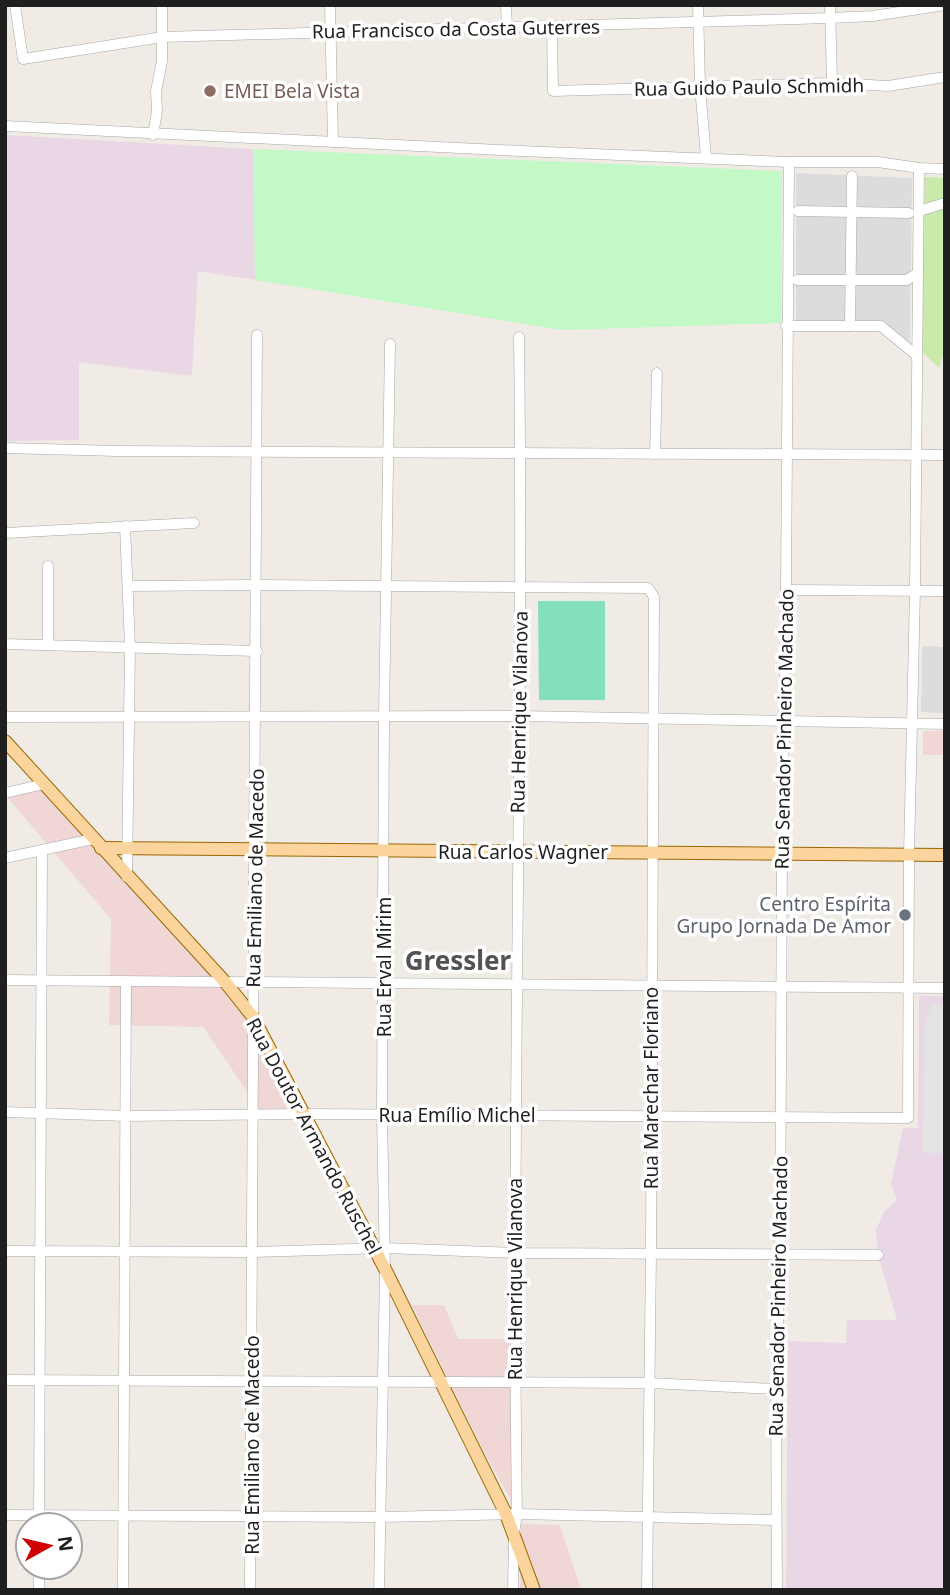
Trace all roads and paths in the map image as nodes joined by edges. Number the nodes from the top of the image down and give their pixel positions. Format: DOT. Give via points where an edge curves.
graph roads {
  1 [pos="15,5"];
  2 [pos="162,5"];
  3 [pos="330,5"];
  4 [pos="506,5"];
  5 [pos="698,5"];
  6 [pos="830,5"];
  7 [pos="945,5"];
  8 [pos="830,18"];
  9 [pos="698,23"];
  10 [pos="552,26"];
  11 [pos="507,27"];
  12 [pos="331,32"];
  13 [pos="163,37"];
  14 [pos="945,77"];
  15 [pos="832,83"];
  16 [pos="700,86"];
  17 [pos="5,126"];
  18 [pos="153,135"];
  19 [pos="333,142"];
  20 [pos="706,158"];
  21 [pos="789,162"];
  22 [pos="919,168"];
  23 [pos="945,169"];
  24 [pos="852,176"];
  25 [pos="945,203"];
  26 [pos="798,211"];
  27 [pos="852,212"];
  28 [pos="914,212"];
  29 [pos="917,273"];
  30 [pos="797,280"];
  31 [pos="850,280"];
  32 [pos="786,326"];
  33 [pos="850,326"];
  34 [pos="257,335"];
  35 [pos="519,337"];
  36 [pos="390,344"];
  37 [pos="916,355"];
  38 [pos="657,373"];
  39 [pos="5,448"];
  40 [pos="256,450"];
  41 [pos="388,452"];
  42 [pos="520,453"];
  43 [pos="655,454"];
  44 [pos="785,455"];
  45 [pos="945,455"];
  46 [pos="915,456"];
  47 [pos="194,523"];
  48 [pos="125,526"];
  49 [pos="5,533"];
  50 [pos="48,566"];
  51 [pos="257,585"];
  52 [pos="386,585"];
  53 [pos="128,586"];
  54 [pos="521,586"];
  55 [pos="786,590"];
  56 [pos="915,591"];
  57 [pos="945,591"];
  58 [pos="5,644"];
  59 [pos="48,645"];
  60 [pos="130,647"];
  61 [pos="257,651"];
  62 [pos="256,716"];
  63 [pos="384,716"];
  64 [pos="519,716"];
  65 [pos="5,717"];
  66 [pos="129,717"];
  67 [pos="653,718"];
  68 [pos="784,721"];
  69 [pos="912,724"];
  70 [pos="945,724"];
  71 [pos="5,741"];
  72 [pos="44,785"];
  73 [pos="5,793"];
  74 [pos="97,844"];
  75 [pos="128,849"];
  76 [pos="42,850"];
  77 [pos="256,850"];
  78 [pos="384,850"];
  79 [pos="518,852"];
  80 [pos="652,853"];
  81 [pos="782,853"];
  82 [pos="909,854"];
  83 [pos="945,855"];
  84 [pos="5,858"];
  85 [pos="127,877"];
  86 [pos="5,980"];
  87 [pos="41,980"];
  88 [pos="126,982"];
  89 [pos="226,984"];
  90 [pos="253,984"];
  91 [pos="384,984"];
  92 [pos="518,985"];
  93 [pos="651,986"];
  94 [pos="781,987"];
  95 [pos="909,988"];
  96 [pos="945,988"];
  97 [pos="253,1017"];
  98 [pos="5,1112"];
  99 [pos="41,1112"];
  100 [pos="253,1114"];
  101 [pos="303,1114"];
  102 [pos="382,1114"];
  103 [pos="516,1115"];
  104 [pos="126,1116"];
  105 [pos="652,1116"];
  106 [pos="780,1117"];
  107 [pos="379,1248"];
  108 [pos="5,1251"];
  109 [pos="40,1251"];
  110 [pos="125,1251"];
  111 [pos="253,1252"];
  112 [pos="515,1253"];
  113 [pos="651,1254"];
  114 [pos="780,1255"];
  115 [pos="878,1255"];
  116 [pos="385,1269"];
  117 [pos="5,1380"];
  118 [pos="40,1380"];
  119 [pos="125,1380"];
  120 [pos="252,1381"];
  121 [pos="382,1382"];
  122 [pos="440,1383"];
  123 [pos="515,1383"];
  124 [pos="649,1383"];
  125 [pos="776,1389"];
  126 [pos="39,1511"];
  127 [pos="511,1514"];
  128 [pos="124,1516"];
  129 [pos="251,1517"];
  130 [pos="380,1517"];
  131 [pos="648,1517"];
  132 [pos="84,1518"];
  133 [pos="776,1520"];
  134 [pos="514,1534"];
  135 [pos="123,1590"];
  136 [pos="250,1590"];
  137 [pos="379,1590"];
  138 [pos="513,1590"];
  139 [pos="534,1590"];
  140 [pos="647,1590"];
  141 [pos="777,1590"];
  1 -- 13 [label="street, Rua Francisco da Costa Guterres" via="23,59"];
  2 -- 13 [label="street"];
  3 -- 12 [label="street"];
  4 -- 11 [label="street"];
  5 -- 9 [label="street"];
  6 -- 8 [label="street"];
  7 -- 8 [label="street, Rua Francisco da Costa Guterres"];
  8 -- 9 [label="street, Rua Francisco da Costa Guterres"];
  8 -- 15 [label="street"];
  9 -- 10 [label="street, Rua Francisco da Costa Guterres"];
  9 -- 16 [label="street"];
  10 -- 11 [label="street, Rua Francisco da Costa Guterres"];
  10 -- 16 [label="street, Rua Guido Paulo Schmidh" via="553,91"];
  11 -- 12 [label="street, Rua Francisco da Costa Guterres"];
  12 -- 13 [label="street, Rua Francisco da Costa Guterres"];
  12 -- 19 [label="street"];
  13 -- 18 [label="street"];
  14 -- 15 [label="street, Rua Guido Paulo Schmidh" via="888,86"];
  15 -- 16 [label="street, Rua Guido Paulo Schmidh"];
  16 -- 20 [label="street"];
  17 -- 18 [label="street"];
  18 -- 19 [label="street"];
  19 -- 20 [label="street"];
  20 -- 21 [label="street"];
  21 -- 22 [label="street" via="878,162"];
  21 -- 32 [label="street, Rua Senador Pinheiro Machado"];
  22 -- 23 [label="street"];
  22 -- 28 [label="street"];
  24 -- 27 [label="street"];
  25 -- 28 [label="street"];
  26 -- 27 [label="street"];
  27 -- 28 [label="street"];
  27 -- 31 [label="street"];
  28 -- 29 [label="street"];
  29 -- 31 [label="street" via="907,280"];
  29 -- 37 [label="street"];
  30 -- 31 [label="street"];
  31 -- 33 [label="street"];
  32 -- 33 [label="street"];
  32 -- 44 [label="street, Rua Senador Pinheiro Machado"];
  33 -- 37 [label="street" via="881,326"];
  34 -- 40 [label="street, Rua Emiliano de Macedo"];
  35 -- 42 [label="street, Rua Henrique Vilanova"];
  36 -- 41 [label="street, Rua Erval Mirim"];
  37 -- 46 [label="street"];
  38 -- 43 [label="street"];
  39 -- 40 [label="street"];
  40 -- 41 [label="street"];
  40 -- 51 [label="street, Rua Emiliano de Macedo"];
  41 -- 42 [label="street"];
  41 -- 52 [label="street, Rua Erval Mirim"];
  42 -- 43 [label="street"];
  42 -- 54 [label="street, Rua Henrique Vilanova"];
  43 -- 44 [label="street"];
  44 -- 46 [label="street"];
  44 -- 55 [label="street, Rua Senador Pinheiro Machado"];
  45 -- 46 [label="street"];
  46 -- 56 [label="street"];
  47 -- 48 [label="street"];
  48 -- 49 [label="street"];
  48 -- 53 [label="street"];
  50 -- 59 [label="street"];
  51 -- 52 [label="street"];
  51 -- 53 [label="street"];
  51 -- 61 [label="street, Rua Emiliano de Macedo"];
  52 -- 54 [label="street"];
  52 -- 63 [label="street, Rua Erval Mirim"];
  53 -- 60 [label="street"];
  54 -- 64 [label="street, Rua Henrique Vilanova"];
  54 -- 67 [label="street, Rua Marechar Floriano" via="648,588 654,597"];
  55 -- 56 [label="street"];
  55 -- 68 [label="street, Rua Senador Pinheiro Machado"];
  56 -- 57 [label="street"];
  56 -- 69 [label="street"];
  58 -- 59 [label="street"];
  59 -- 60 [label="street"];
  60 -- 61 [label="street"];
  60 -- 66 [label="street"];
  61 -- 62 [label="street, Rua Emiliano de Macedo"];
  62 -- 63 [label="street"];
  62 -- 66 [label="street"];
  62 -- 77 [label="street, Rua Emiliano de Macedo"];
  63 -- 64 [label="street"];
  63 -- 78 [label="street, Rua Erval Mirim"];
  64 -- 67 [label="street"];
  64 -- 79 [label="street, Rua Henrique Vilanova"];
  65 -- 66 [label="street"];
  66 -- 75 [label="street"];
  67 -- 68 [label="street"];
  67 -- 80 [label="street, Rua Marechar Floriano"];
  68 -- 69 [label="street"];
  68 -- 81 [label="street, Rua Senador Pinheiro Machado"];
  69 -- 70 [label="street"];
  69 -- 82 [label="street"];
  71 -- 72 [label="main road, Rua Doutor Armando Ruschel"];
  72 -- 73 [label="street"];
  72 -- 74 [label="main road, Rua Doutor Armando Ruschel"];
  74 -- 75 [label="main road, Rua Carlos Wagner"];
  74 -- 76 [label="street"];
  74 -- 85 [label="main road, Rua Doutor Armando Ruschel"];
  75 -- 77 [label="main road, Rua Carlos Wagner"];
  75 -- 85 [label="street"];
  76 -- 84 [label="street"];
  76 -- 87 [label="street"];
  77 -- 78 [label="main road, Rua Carlos Wagner"];
  77 -- 90 [label="street, Rua Emiliano de Macedo"];
  78 -- 79 [label="main road, Rua Carlos Wagner"];
  78 -- 91 [label="street, Rua Erval Mirim"];
  79 -- 80 [label="main road, Rua Carlos Wagner"];
  79 -- 92 [label="street, Rua Henrique Vilanova"];
  80 -- 81 [label="main road, Rua Carlos Wagner"];
  80 -- 93 [label="street, Rua Marechar Floriano"];
  81 -- 82 [label="main road, Rua Carlos Wagner"];
  81 -- 94 [label="street, Rua Senador Pinheiro Machado"];
  82 -- 83 [label="main road, Rua Carlos Wagner"];
  82 -- 95 [label="street"];
  85 -- 89 [label="main road, Rua Doutor Armando Ruschel"];
  86 -- 87 [label="street"];
  87 -- 88 [label="street"];
  87 -- 99 [label="street"];
  88 -- 89 [label="street"];
  88 -- 104 [label="street"];
  89 -- 90 [label="street"];
  89 -- 97 [label="main road, Rua Doutor Armando Ruschel"];
  90 -- 91 [label="street"];
  90 -- 97 [label="street, Rua Emiliano de Macedo"];
  91 -- 92 [label="street"];
  91 -- 102 [label="street, Rua Erval Mirim"];
  92 -- 93 [label="street"];
  92 -- 103 [label="street, Rua Henrique Vilanova"];
  93 -- 94 [label="street"];
  93 -- 105 [label="street, Rua Marechar Floriano"];
  94 -- 95 [label="street"];
  94 -- 106 [label="street, Rua Senador Pinheiro Machado"];
  95 -- 96 [label="street"];
  95 -- 106 [label="street, Rua Emílio Michel" via="908,1118"];
  97 -- 100 [label="street, Rua Emiliano de Macedo"];
  97 -- 101 [label="main road, Rua Doutor Armando Ruschel"];
  98 -- 99 [label="street, Rua Emílio Michel"];
  99 -- 104 [label="street, Rua Emílio Michel"];
  99 -- 109 [label="street"];
  100 -- 101 [label="street, Rua Emílio Michel"];
  100 -- 104 [label="street, Rua Emílio Michel"];
  100 -- 111 [label="street, Rua Emiliano de Macedo"];
  101 -- 102 [label="street, Rua Emílio Michel"];
  101 -- 107 [label="main road, Rua Doutor Armando Ruschel"];
  102 -- 103 [label="street, Rua Emílio Michel"];
  102 -- 107 [label="street, Rua Erval Mirim"];
  103 -- 105 [label="street, Rua Emílio Michel"];
  103 -- 112 [label="street, Rua Henrique Vilanova"];
  104 -- 110 [label="street"];
  105 -- 106 [label="street, Rua Emílio Michel"];
  105 -- 113 [label="street, Rua Marechar Floriano"];
  106 -- 114 [label="street, Rua Senador Pinheiro Machado"];
  107 -- 111 [label="street"];
  107 -- 112 [label="street"];
  107 -- 116 [label="main road, Rua Doutor Armando Ruschel"];
  108 -- 109 [label="street"];
  109 -- 110 [label="street"];
  109 -- 118 [label="street"];
  110 -- 111 [label="street"];
  110 -- 119 [label="street"];
  111 -- 120 [label="street, Rua Emiliano de Macedo"];
  112 -- 113 [label="street"];
  112 -- 123 [label="street, Rua Henrique Vilanova"];
  113 -- 114 [label="street"];
  113 -- 124 [label="street, Rua Marechar Floriano"];
  114 -- 115 [label="street"];
  114 -- 125 [label="street, Rua Senador Pinheiro Machado"];
  116 -- 121 [label="street"];
  116 -- 122 [label="main road, Rua Doutor Armando Ruschel"];
  117 -- 118 [label="street"];
  118 -- 119 [label="street"];
  118 -- 126 [label="street"];
  119 -- 120 [label="street"];
  119 -- 128 [label="street"];
  120 -- 121 [label="street"];
  120 -- 129 [label="street, Rua Emiliano de Macedo"];
  121 -- 122 [label="street"];
  121 -- 130 [label="street"];
  122 -- 123 [label="street"];
  122 -- 127 [label="main road, Rua Doutor Armando Ruschel"];
  123 -- 124 [label="street"];
  123 -- 127 [label="street, Rua Henrique Vilanova"];
  124 -- 125 [label="street"];
  124 -- 131 [label="street, Rua Marechar Floriano"];
  125 -- 133 [label="street, Rua Senador Pinheiro Machado"];
  127 -- 130 [label="street"];
  127 -- 131 [label="street"];
  127 -- 134 [label="main road, Rua Doutor Armando Ruschel"];
  128 -- 129 [label="street"];
  128 -- 132 [label="street"];
  128 -- 135 [label="street"];
  129 -- 130 [label="street"];
  129 -- 136 [label="street, Rua Emiliano de Macedo"];
  130 -- 137 [label="street"];
  131 -- 133 [label="street"];
  131 -- 140 [label="street, Rua Marechar Floriano"];
  133 -- 141 [label="street, Rua Senador Pinheiro Machado"];
  134 -- 138 [label="street"];
  134 -- 139 [label="main road, Rua Doutor Armando Ruschel"];
}
